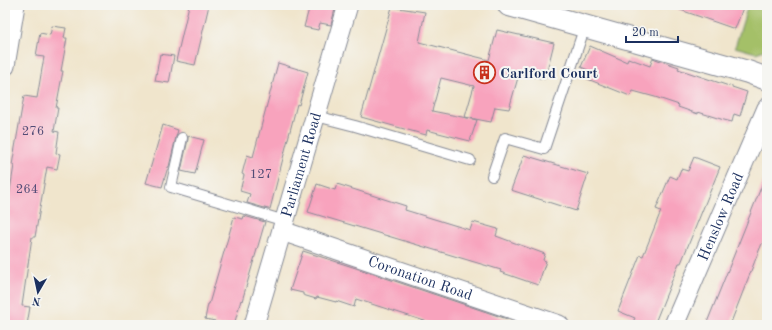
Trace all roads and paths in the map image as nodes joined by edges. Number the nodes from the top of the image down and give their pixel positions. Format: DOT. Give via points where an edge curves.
graph roads {
  1 [pos="15,5"];
  2 [pos="348,5"];
  3 [pos="509,5"];
  4 [pos="585,26"];
  5 [pos="5,66"];
  6 [pos="767,79"];
  7 [pos="767,108"];
  8 [pos="316,116"];
  9 [pos="182,138"];
  10 [pos="470,160"];
  11 [pos="492,176"];
  12 [pos="284,226"];
  13 [pos="254,325"];
  14 [pos="559,325"];
  15 [pos="674,325"];
  1 -- 5 [label="street"];
  2 -- 8 [label="street, Parliament Road"];
  3 -- 4 [label="street"];
  4 -- 6 [label="street"];
  4 -- 11 [label="lane" via="544,149 505,138"];
  7 -- 15 [label="street, Henslow Road"];
  8 -- 10 [label="lane"];
  8 -- 12 [label="street, Parliament Road"];
  9 -- 12 [label="lane" via="171,187"];
  12 -- 13 [label="street, Parliament Road"];
  12 -- 14 [label="street, Coronation Road"];
}
